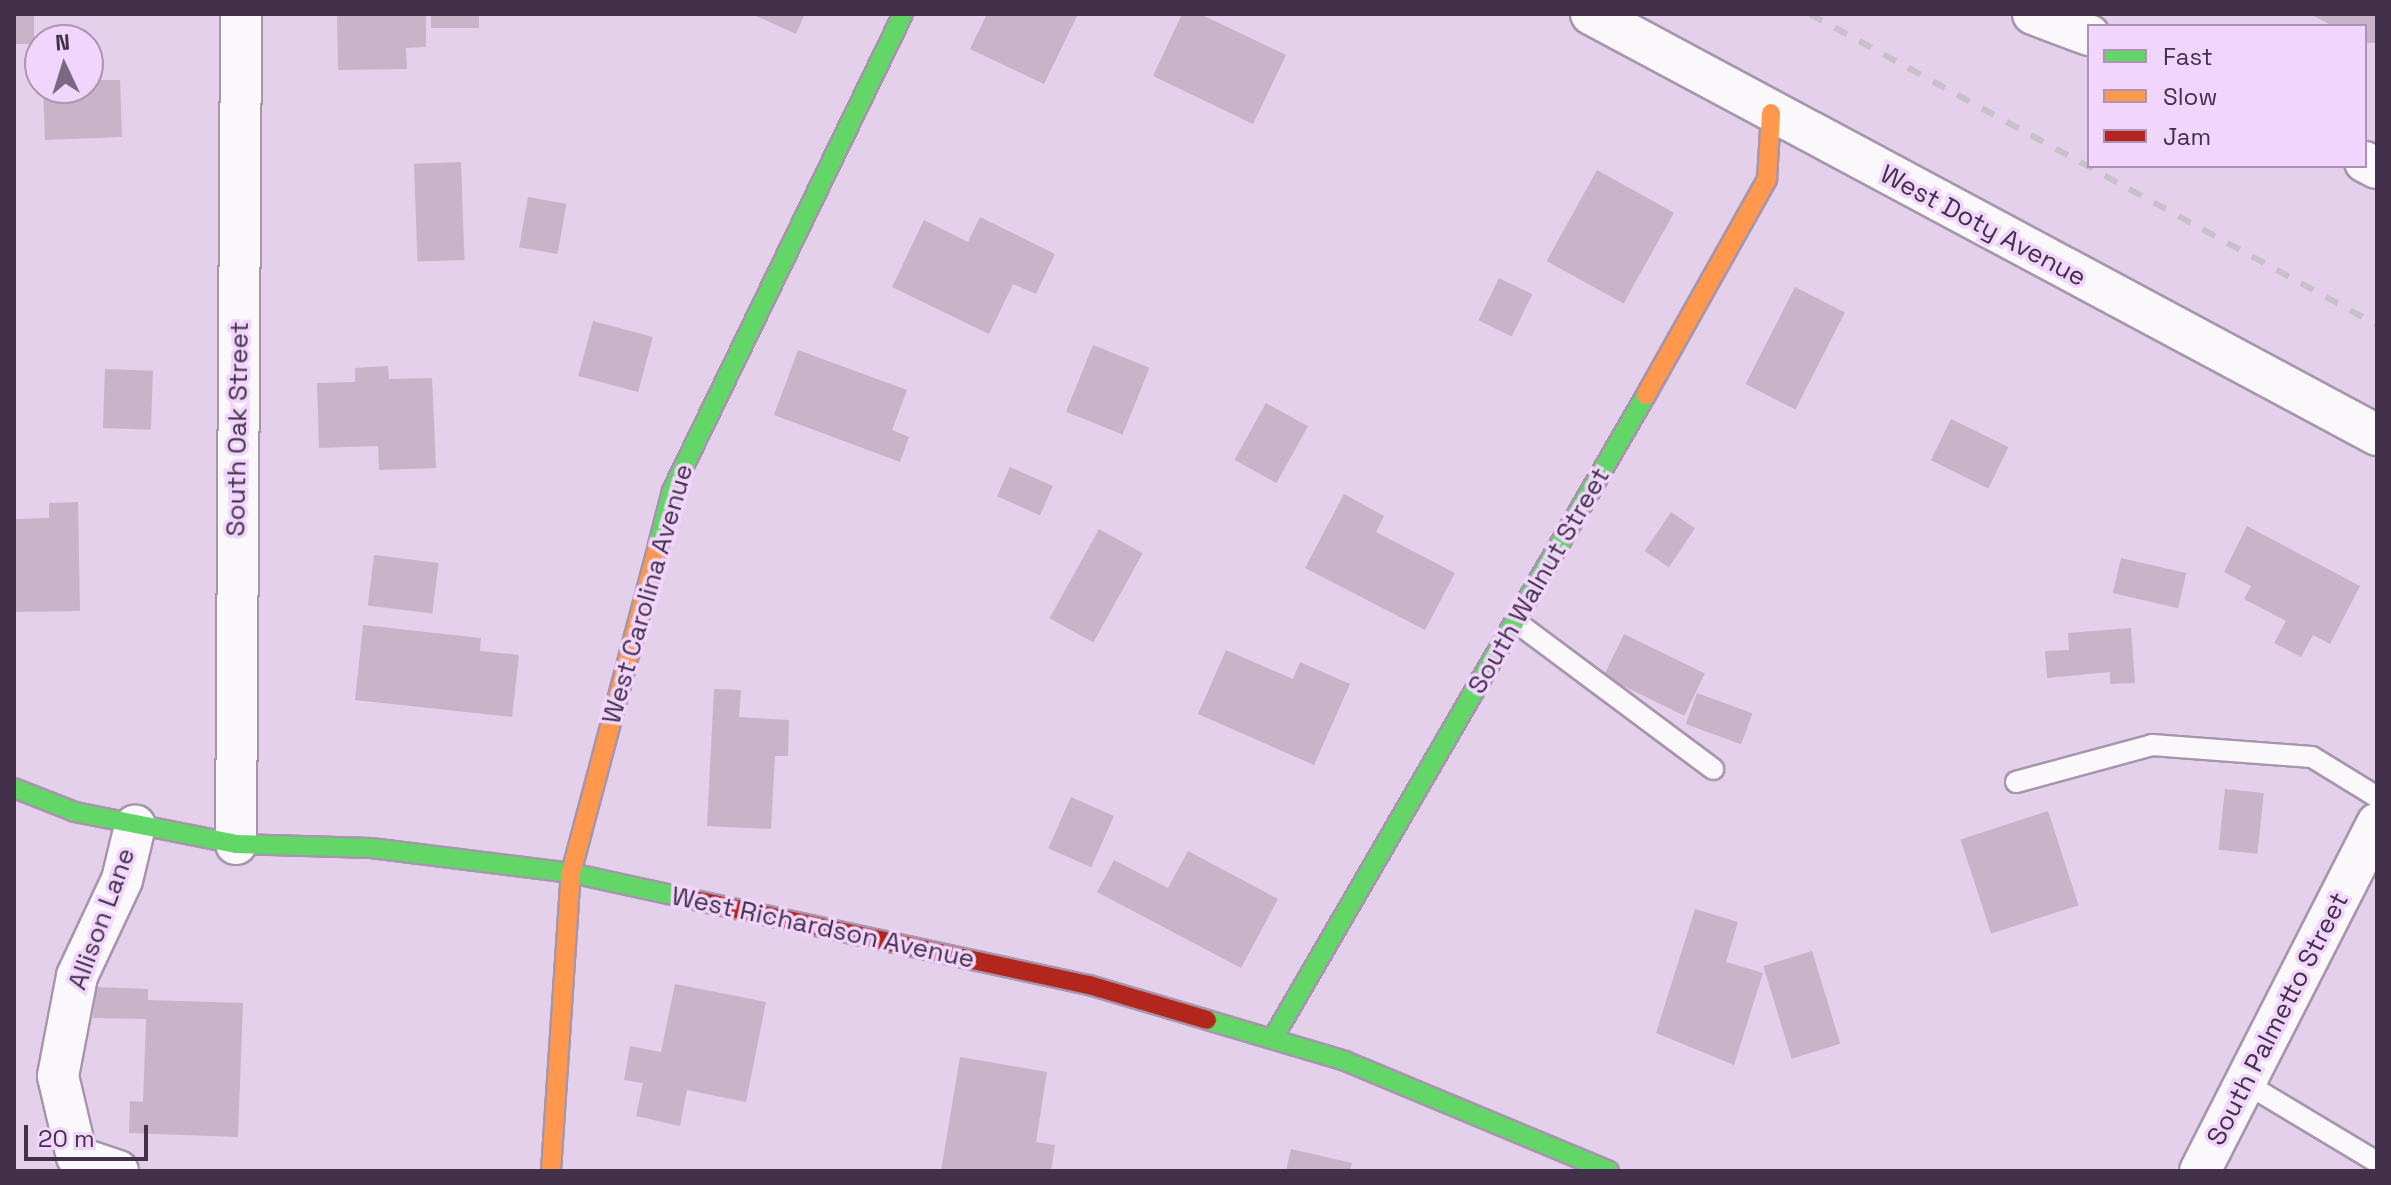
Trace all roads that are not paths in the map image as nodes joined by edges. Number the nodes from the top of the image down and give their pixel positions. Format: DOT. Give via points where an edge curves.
graph roads {
  1 [pos="241,14"];
  2 [pos="903,14"];
  3 [pos="1591,14"];
  4 [pos="2033,14"];
  5 [pos="2087,34"];
  6 [pos="1771,113"];
  7 [pos="2377,435"];
  8 [pos="1516,622"];
  9 [pos="1713,769"];
  10 [pos="2016,782"];
  11 [pos="14,788"];
  12 [pos="2377,797"];
  13 [pos="2377,824"];
  14 [pos="135,826"];
  15 [pos="236,844"];
  16 [pos="571,873"];
  17 [pos="1273,1038"];
  18 [pos="2247,1084"];
  19 [pos="2377,1162"];
  20 [pos="118,1171"];
  21 [pos="551,1171"];
  22 [pos="1609,1171"];
  23 [pos="2200,1171"];
  1 -- 15 [label="street, South Oak Street"];
  2 -- 16 [label="street, West Carolina Avenue" via="672,491"];
  3 -- 6 [label="street, West Doty Avenue"];
  4 -- 5 [label="street"];
  6 -- 7 [label="street, West Doty Avenue"];
  6 -- 8 [label="street, South Walnut Street" via="1767,179 1748,219"];
  8 -- 9 [label="lane"];
  8 -- 17 [label="street, South Walnut Street"];
  10 -- 12 [label="lane" via="2152,745 2312,757"];
  11 -- 14 [label="street, West Richardson Avenue"];
  13 -- 18 [label="street, South Palmetto Street"];
  14 -- 15 [label="street, West Richardson Avenue"];
  14 -- 20 [label="street, Allison Lane" via="122,880 77,976 58,1076 77,1157"];
  15 -- 16 [label="street, West Richardson Avenue" via="371,848"];
  16 -- 17 [label="street, West Richardson Avenue" via="1089,985"];
  16 -- 21 [label="street, West Carolina Avenue"];
  17 -- 22 [label="street, West Richardson Avenue"];
  18 -- 19 [label="lane"];
  18 -- 23 [label="street, South Palmetto Street"];
}
